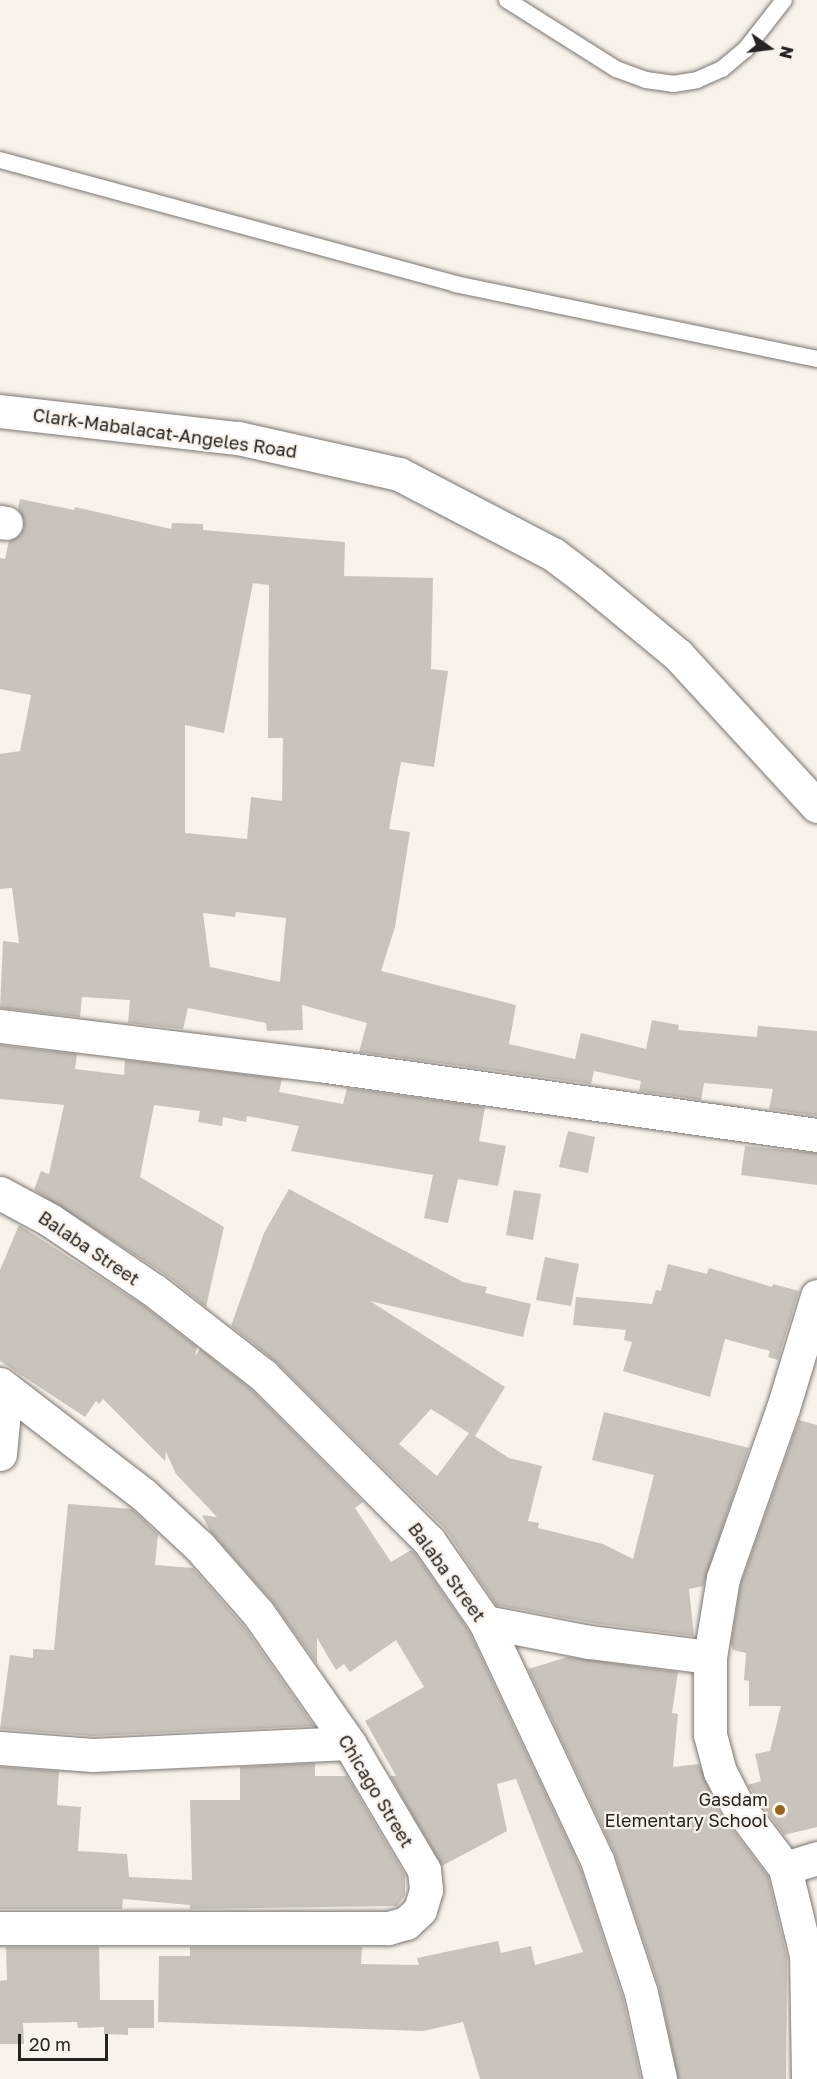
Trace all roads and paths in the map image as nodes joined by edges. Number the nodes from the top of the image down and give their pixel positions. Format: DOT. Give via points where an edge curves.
graph roads {
  1 [pos="507,0"];
  2 [pos="784,0"];
  3 [pos="0,160"];
  4 [pos="817,359"];
  5 [pos="0,411"];
  6 [pos="817,806"];
  7 [pos="0,1026"];
  8 [pos="817,1135"];
  9 [pos="0,1193"];
  10 [pos="817,1296"];
  11 [pos="3,1386"];
  12 [pos="0,1454"];
  13 [pos="485,1622"];
  14 [pos="710,1657"];
  15 [pos="349,1743"];
  16 [pos="0,1748"];
  17 [pos="817,1858"];
  18 [pos="785,1868"];
  19 [pos="0,1928"];
  20 [pos="660,2079"];
  21 [pos="808,2079"];
  1 -- 2 [label="lane" via="616,69 646,80 673,84 698,80 722,69 745,50"];
  3 -- 4 [label="lane" via="455,284"];
  5 -- 6 [label="street, Clark-Mabalacat-Angeles Road" via="238,438 399,474 553,554 591,583 678,655"];
  7 -- 8 [label="street" via="319,1065"];
  9 -- 13 [label="street, Balaba Street" via="50,1220 145,1285 263,1374 429,1541"];
  10 -- 14 [label="street" via="783,1408 723,1578"];
  11 -- 12 [label="street"];
  11 -- 15 [label="street, Chicago Street" via="134,1486 201,1547 258,1613"];
  13 -- 14 [label="street" via="589,1642"];
  13 -- 20 [label="street, Balaba Street" via="597,1860 638,1983"];
  14 -- 18 [label="street" via="710,1734 720,1773 736,1803"];
  15 -- 16 [label="street" via="93,1755"];
  15 -- 19 [label="street, Chicago Street" via="424,1870 426,1899 406,1923 388,1928"];
  17 -- 18 [label="street"];
  18 -- 21 [label="street" via="806,1955"];
}
